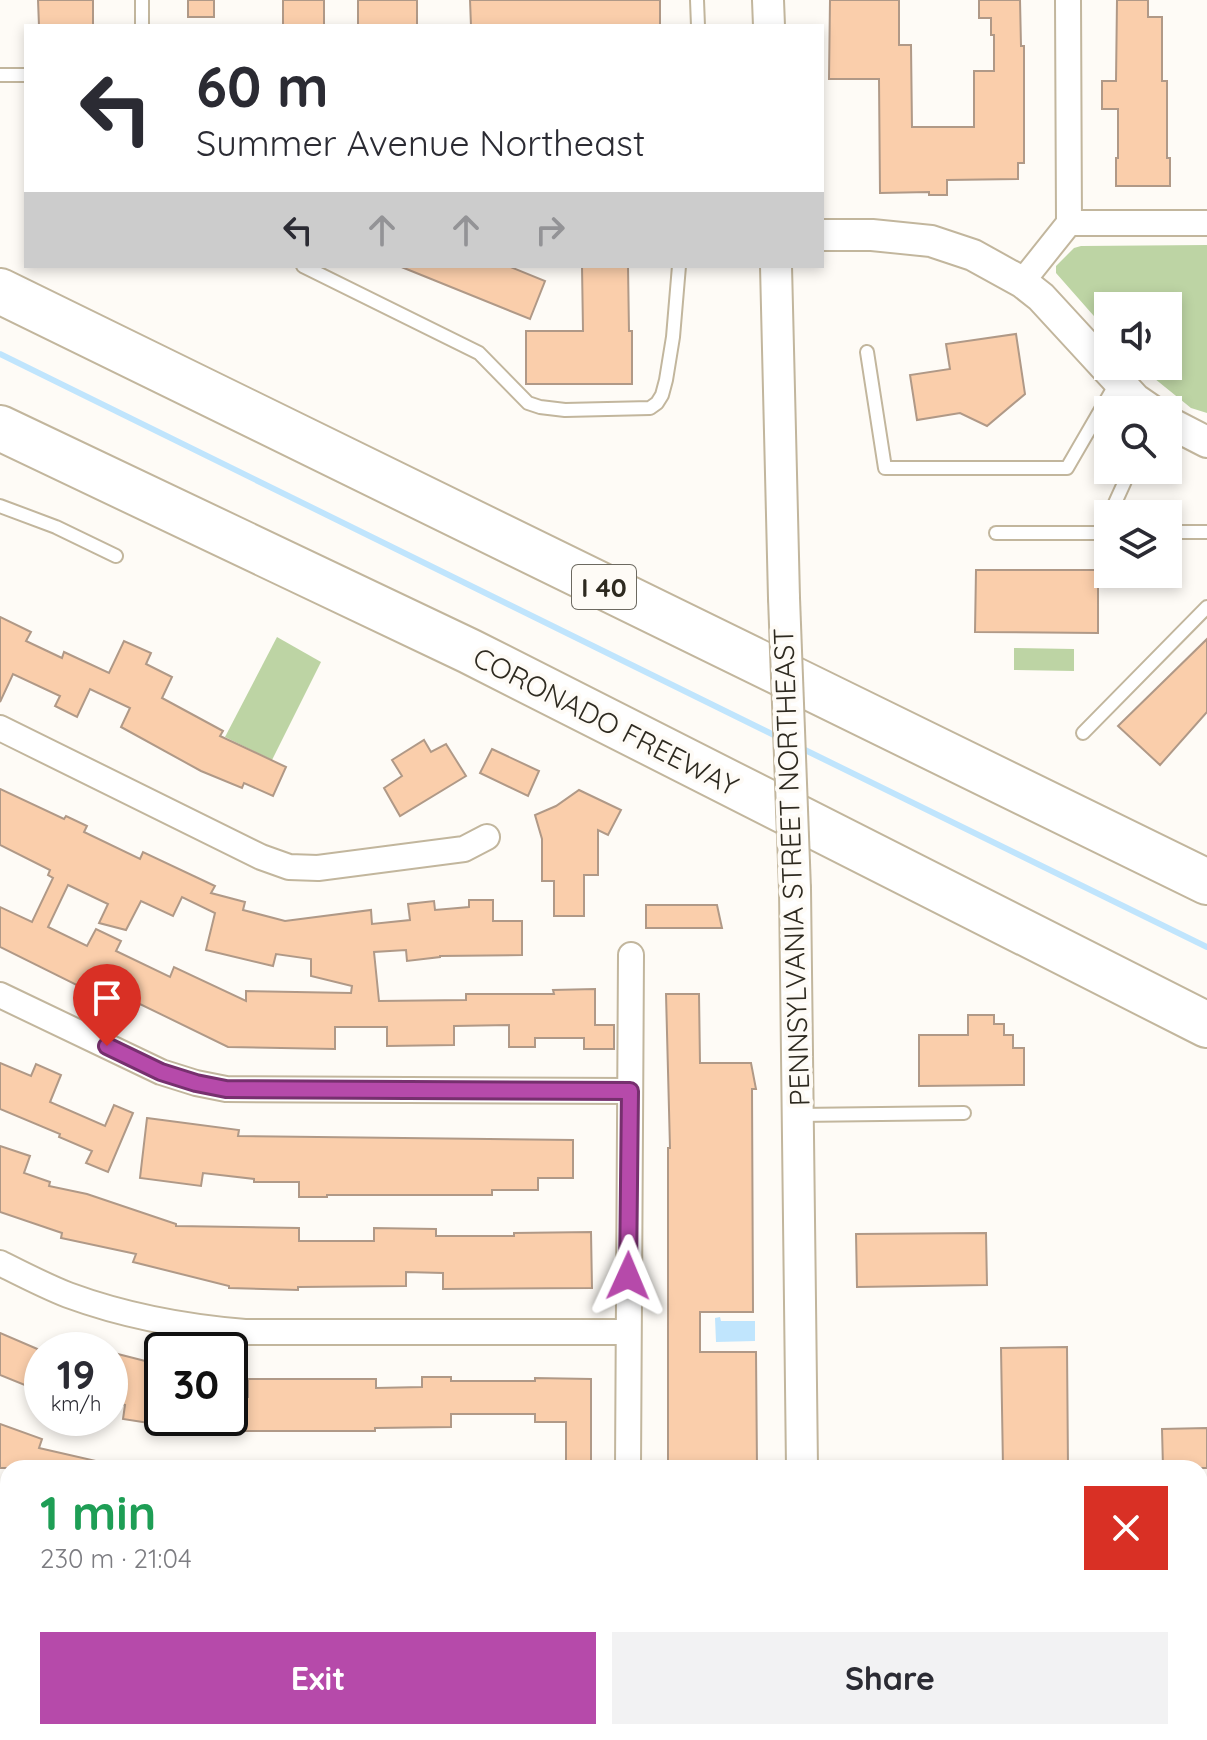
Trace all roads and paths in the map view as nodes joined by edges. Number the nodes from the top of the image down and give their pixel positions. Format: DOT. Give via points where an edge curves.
graph roads {
  1 [pos="142,0"];
  2 [pos="697,0"];
  3 [pos="768,0"];
  4 [pos="1068,0"];
  5 [pos="142,24"];
  6 [pos="698,24"];
  7 [pos="769,24"];
  8 [pos="0,75"];
  9 [pos="24,75"];
  10 [pos="1069,223"];
  11 [pos="1207,223"];
  12 [pos="824,235"];
  13 [pos="307,268"];
  14 [pos="679,268"];
  15 [pos="776,268"];
  16 [pos="1022,282"];
  17 [pos="0,291"];
  18 [pos="867,352"];
  19 [pos="1094,354"];
  20 [pos="1118,380"];
  21 [pos="1132,396"];
  22 [pos="0,428"];
  23 [pos="1182,429"];
  24 [pos="1207,442"];
  25 [pos="0,506"];
  26 [pos="1182,532"];
  27 [pos="1207,532"];
  28 [pos="996,533"];
  29 [pos="1094,533"];
  30 [pos="116,556"];
  31 [pos="1207,607"];
  32 [pos="0,728"];
  33 [pos="1083,733"];
  34 [pos="487,837"];
  35 [pos="1207,882"];
  36 [pos="631,955"];
  37 [pos="0,995"];
  38 [pos="1207,1025"];
  39 [pos="630,1091"];
  40 [pos="964,1113"];
  41 [pos="798,1115"];
  42 [pos="0,1263"];
  43 [pos="628,1332"];
  44 [pos="628,1460"];
  45 [pos="802,1460"];
  1 -- 5 [label="lane"];
  2 -- 6 [label="lane"];
  3 -- 7 [label="street"];
  4 -- 10 [label="street"];
  8 -- 9 [label="lane"];
  10 -- 11 [label="street"];
  10 -- 16 [label="street"];
  12 -- 16 [label="street" via="931,241 973,255"];
  13 -- 14 [label="lane" via="479,353 528,403 565,410 650,408 657,403 673,337"];
  15 -- 41 [label="street, PENNSYLVANIA STREET NORTHEAST, bridge"];
  16 -- 19 [label="street"];
  17 -- 35 [label="highway, I 40"];
  18 -- 20 [label="lane" via="885,468 1067,468"];
  20 -- 21 [label="street"];
  22 -- 38 [label="highway, CORONADO FREEWAY" via="469,651"];
  23 -- 24 [label="street"];
  25 -- 30 [label="lane"];
  26 -- 27 [label="lane"];
  28 -- 29 [label="lane"];
  31 -- 33 [label="lane"];
  32 -- 34 [label="street" via="289,867 464,849"];
  36 -- 39 [label="street"];
  37 -- 39 [label="street" via="161,1072 226,1089"];
  39 -- 43 [label="street"];
  40 -- 41 [label="lane"];
  41 -- 45 [label="street, PENNSYLVANIA STREET NORTHEAST"];
  42 -- 43 [label="street" via="113,1310 204,1329"];
  43 -- 44 [label="street"];
}
